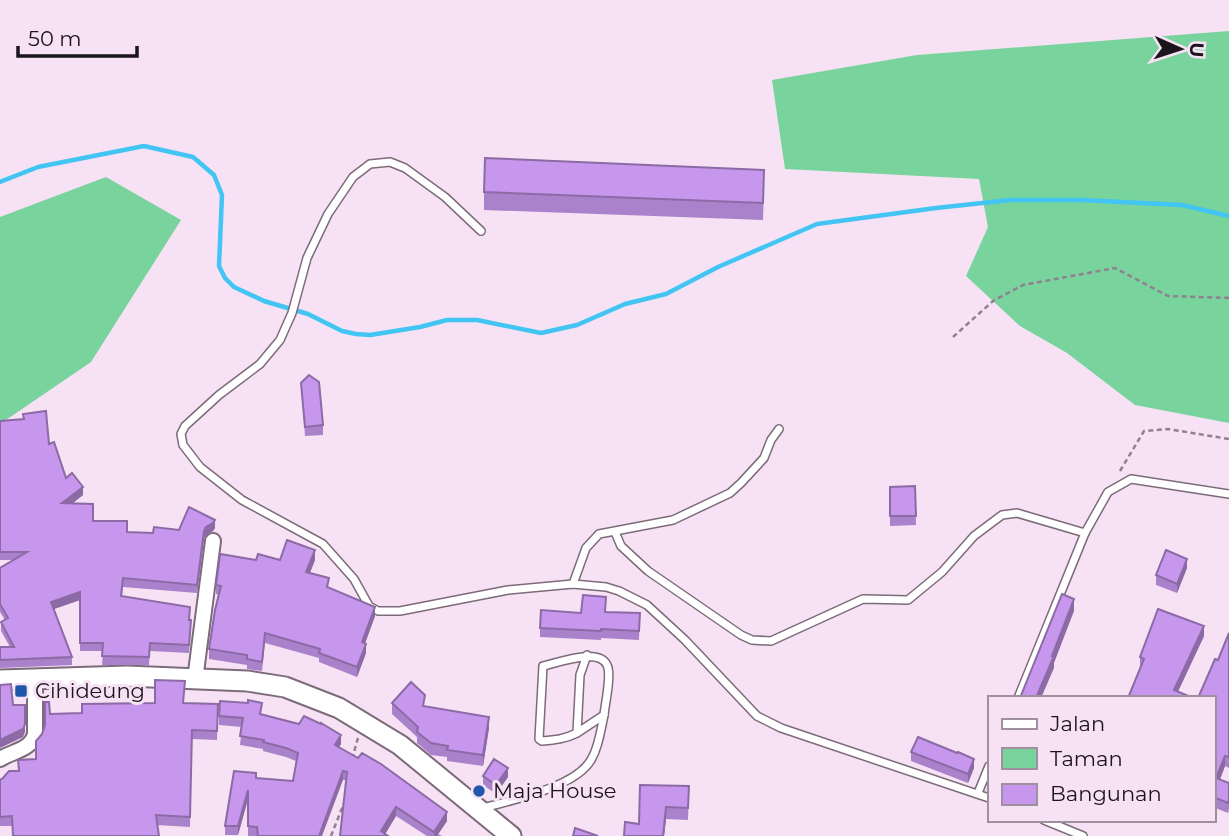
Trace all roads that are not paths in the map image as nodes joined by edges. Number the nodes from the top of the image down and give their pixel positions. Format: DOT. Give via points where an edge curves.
graph roads {
  1 [pos="481,231"];
  2 [pos="779,429"];
  3 [pos="1229,494"];
  4 [pos="615,532"];
  5 [pos="1085,533"];
  6 [pos="213,541"];
  7 [pos="573,584"];
  8 [pos="587,656"];
  9 [pos="35,679"];
  10 [pos="0,680"];
  11 [pos="195,680"];
  12 [pos="1019,696"];
  13 [pos="604,715"];
  14 [pos="577,733"];
  15 [pos="0,759"];
  16 [pos="988,768"];
  17 [pos="978,793"];
  18 [pos="988,798"];
  19 [pos="479,809"];
  20 [pos="1049,822"];
  21 [pos="510,836"];
  22 [pos="1083,836"];
  1 -- 7 [label="lane" via="405,168 390,162 370,164 353,177 328,214 307,258 280,340 260,364 185,426 183,445 200,467 242,500 323,544 354,579 369,606 378,611"];
  2 -- 4 [label="lane" via="764,458 730,493 673,520"];
  3 -- 5 [label="lane" via="1131,479 1108,492"];
  4 -- 5 [label="lane" via="621,547 648,571 741,635 771,641 863,599 908,600 1002,515 1017,513"];
  4 -- 7 [label="lane" via="592,540"];
  5 -- 12 [label="lane"];
  6 -- 11 [label="street"];
  7 -- 17 [label="lane" via="606,587 647,605 757,716 780,728"];
  8 -- 13 [label="lane" via="608,666"];
  8 -- 14 [label="lane" via="580,675"];
  8 -- 14 [label="lane" via="543,666 539,739 565,739"];
  9 -- 10 [label="main road"];
  9 -- 11 [label="main road" via="127,676"];
  9 -- 15 [label="street" via="34,740"];
  11 -- 19 [label="main road" via="285,687 339,708 400,745"];
  13 -- 14 [label="lane"];
  13 -- 19 [label="lane" via="594,756 583,769 542,791"];
  16 -- 17 [label="lane"];
  17 -- 18 [label="lane"];
  19 -- 21 [label="main road"];
  20 -- 22 [label="lane"];
}
